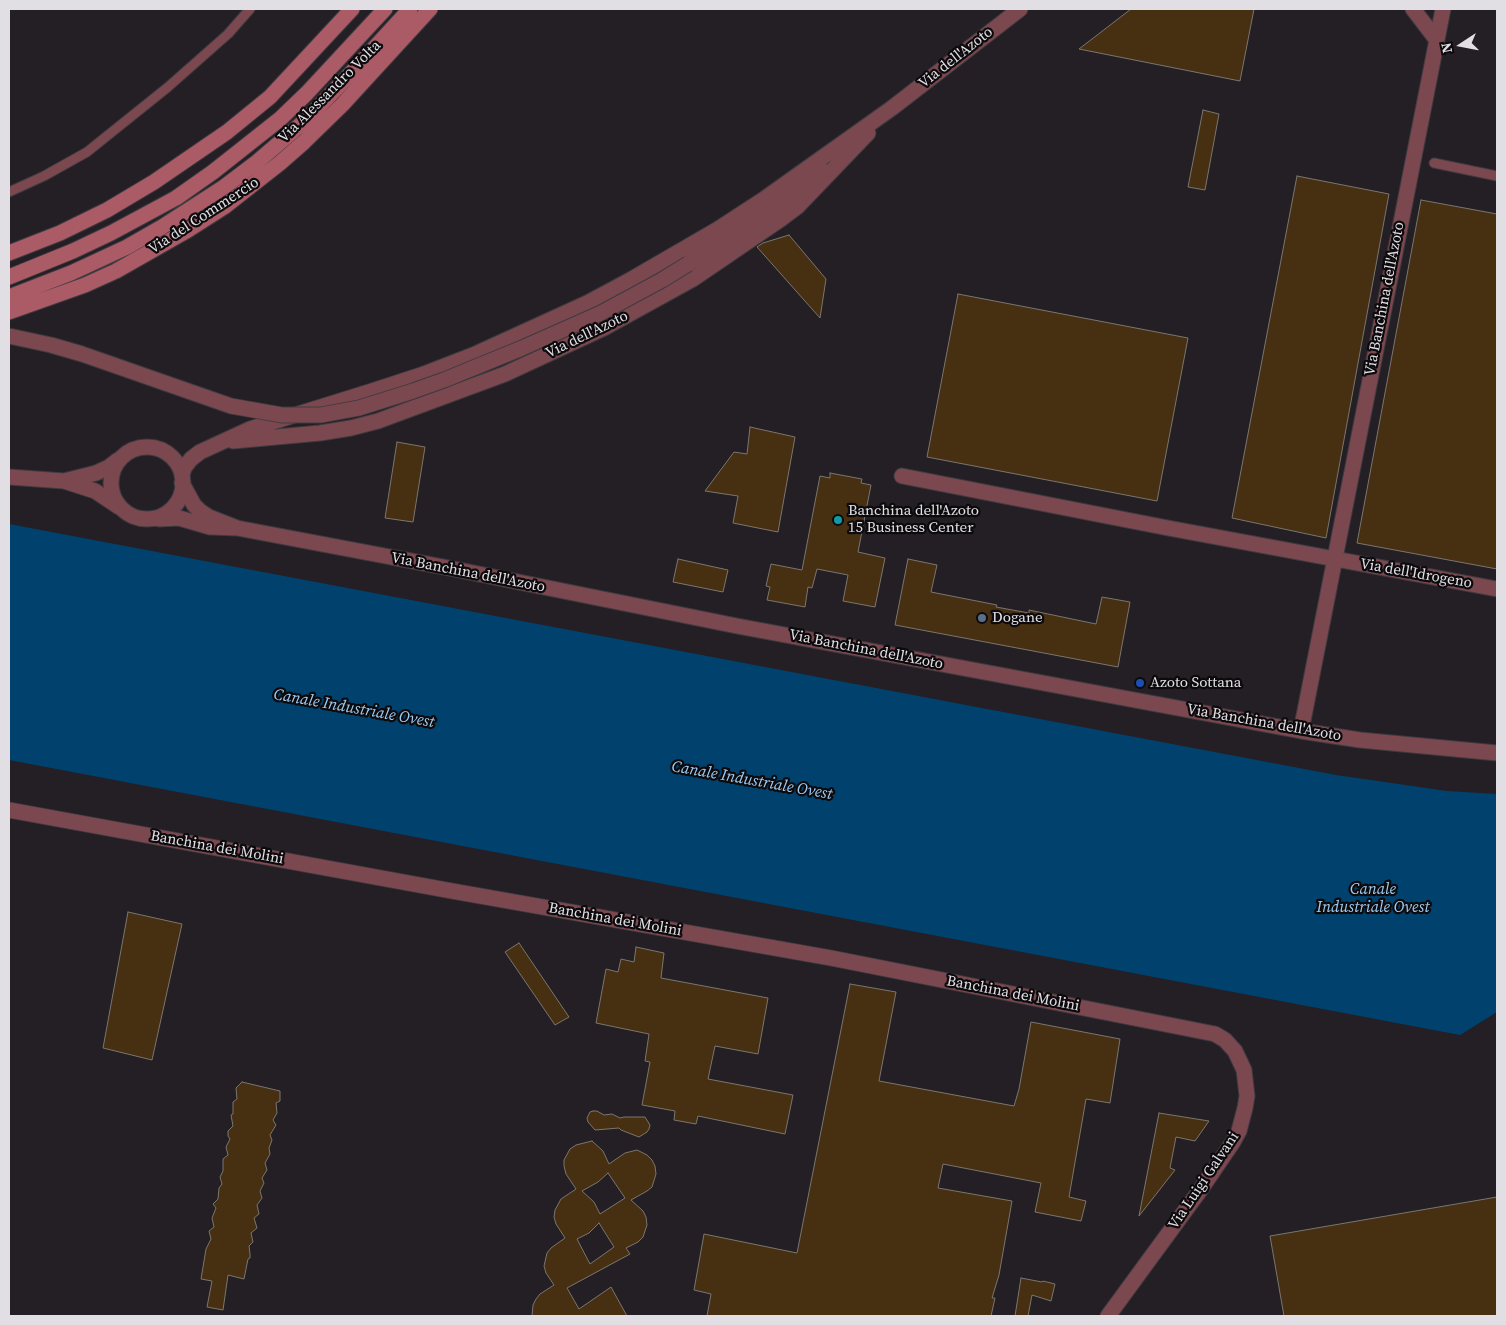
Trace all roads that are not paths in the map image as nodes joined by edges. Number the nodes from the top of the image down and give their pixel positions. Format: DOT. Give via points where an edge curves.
graph roads {
  1 [pos="250,9"];
  2 [pos="352,9"];
  3 [pos="385,9"];
  4 [pos="410,9"];
  5 [pos="430,9"];
  6 [pos="1020,9"];
  7 [pos="1412,9"];
  8 [pos="1442,9"];
  9 [pos="1436,39"];
  10 [pos="892,108"];
  11 [pos="1434,163"];
  12 [pos="1497,176"];
  13 [pos="9,192"];
  14 [pos="9,253"];
  15 [pos="9,277"];
  16 [pos="9,297"];
  17 [pos="9,312"];
  18 [pos="9,336"];
  19 [pos="221,443"];
  20 [pos="124,456"];
  21 [pos="902,476"];
  22 [pos="9,477"];
  23 [pos="182,479"];
  24 [pos="64,481"];
  25 [pos="120,508"];
  26 [pos="152,519"];
  27 [pos="237,528"];
  28 [pos="1335,559"];
  29 [pos="1497,589"];
  30 [pos="1302,731"];
  31 [pos="1497,753"];
  32 [pos="9,810"];
  33 [pos="1220,1037"];
  34 [pos="1108,1316"];
  1 -- 13 [label="lane" via="228,34 168,87 87,152"];
  2 -- 14 [label="street" via="270,97 227,132 108,210"];
  3 -- 15 [label="street, Via Alessandro Volta" via="280,119 213,172 176,198 111,233"];
  4 -- 16 [label="street, Via Alessandro Volta" via="306,120 224,187 127,247"];
  5 -- 17 [label="street, Via del Commercio" via="304,142 224,207 116,271"];
  6 -- 10 [label="street, Via dell'Azoto"];
  7 -- 9 [label="street"];
  8 -- 9 [label="street, Via Banchina dell'Azoto"];
  9 -- 28 [label="street, Via Banchina dell'Azoto"];
  10 -- 18 [label="street, Via dell'Azoto, bridge" via="775,208 662,280 601,313 522,348 444,380 359,408 322,415 282,416 231,406 82,354"];
  10 -- 19 [label="street, Via dell'Azoto" via="718,229 587,303 424,374 250,429"];
  10 -- 19 [label="street, Via dell'Azoto" via="781,219 693,279 604,328 505,374 378,421 320,433"];
  11 -- 12 [label="lane"];
  19 -- 23 [label="street, Via dell'Azoto" via="191,459 184,468"];
  20 -- 23 [label="street" via="134,450 158,449 177,464"];
  20 -- 24 [label="street" via="96,473"];
  20 -- 25 [label="street" via="116,464 111,481 114,498"];
  21 -- 28 [label="street, Via dell'Idrogeno"];
  22 -- 24 [label="street"];
  23 -- 26 [label="street" via="179,499 163,516"];
  23 -- 27 [label="street" via="200,511"];
  24 -- 25 [label="street" via="95,491"];
  25 -- 26 [label="street" via="140,519"];
  26 -- 27 [label="street" via="179,518 210,527"];
  27 -- 30 [label="street, Via Banchina dell'Azoto" via="747,628"];
  28 -- 29 [label="street, Via dell'Idrogeno"];
  28 -- 30 [label="street, Via Banchina dell'Azoto"];
  30 -- 31 [label="street, Via Banchina dell'Azoto"];
  32 -- 33 [label="street, Banchina dei Molini" via="831,958"];
  33 -- 34 [label="street, Via Luigi Galvani" via="1235,1051 1244,1070 1246,1102 1243,1120 1233,1142 1201,1189"];
}
